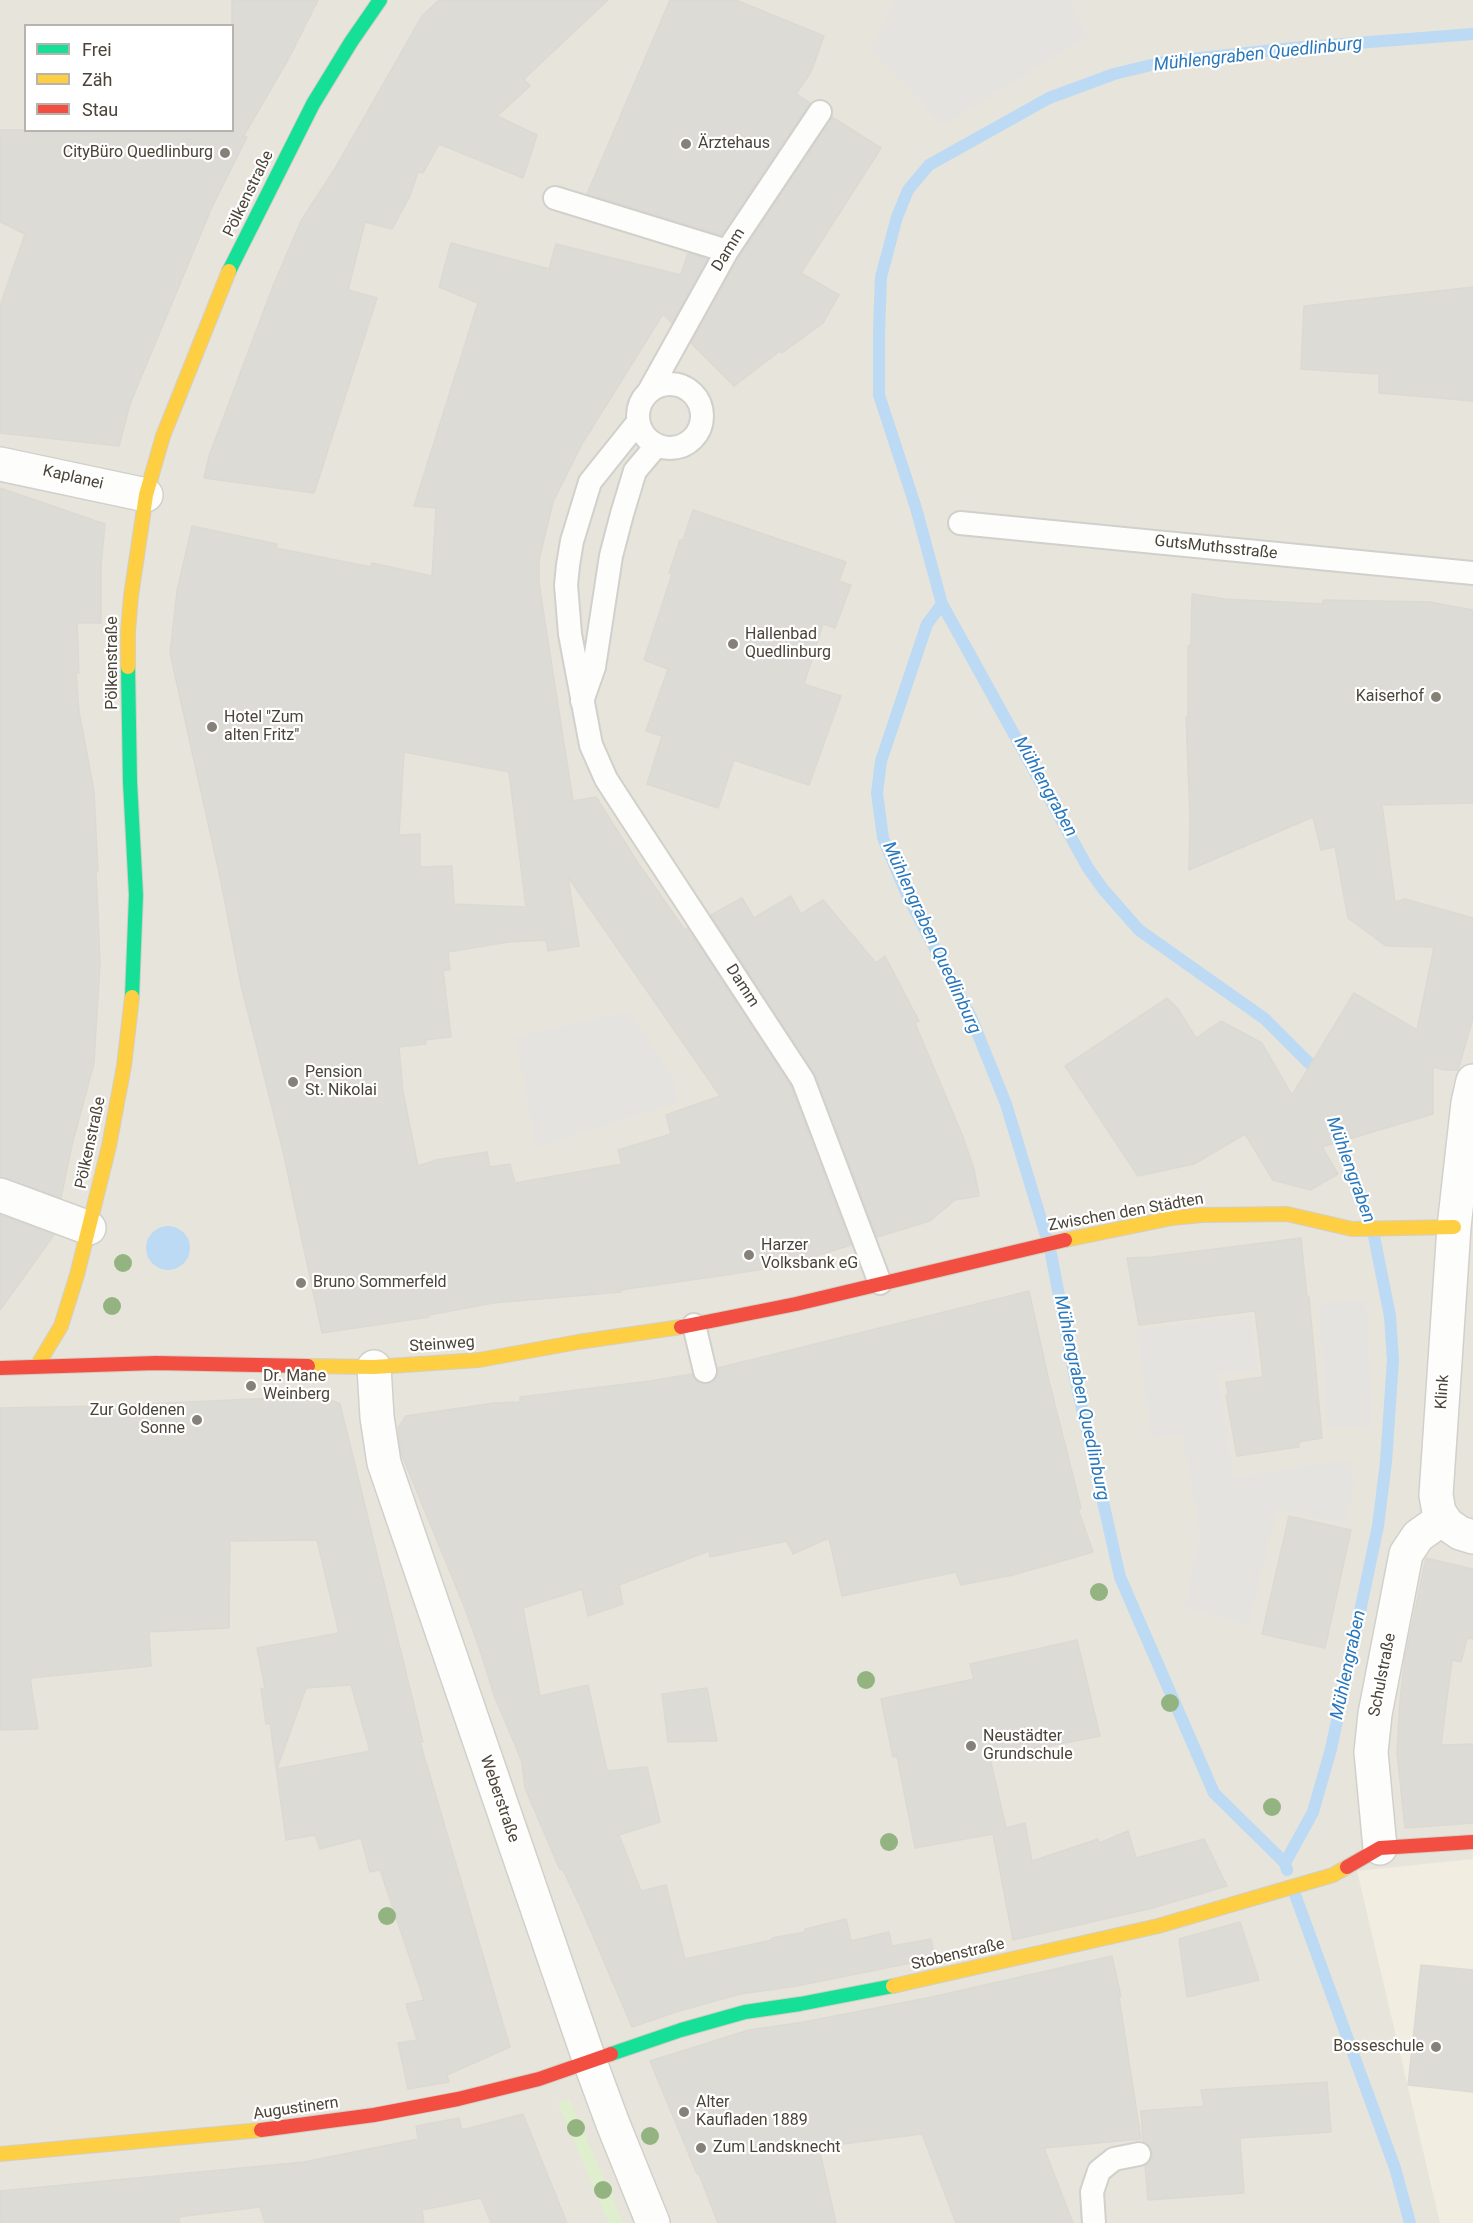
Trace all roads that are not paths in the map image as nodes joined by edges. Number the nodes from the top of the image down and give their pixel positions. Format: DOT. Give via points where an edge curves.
graph roads {
  1 [pos="380,0"];
  2 [pos="820,112"];
  3 [pos="555,198"];
  4 [pos="727,251"];
  5 [pos="648,393"];
  6 [pos="638,422"];
  7 [pos="657,446"];
  8 [pos="0,464"];
  9 [pos="146,495"];
  10 [pos="960,523"];
  11 [pos="1473,573"];
  12 [pos="582,703"];
  13 [pos="1473,1081"];
  14 [pos="0,1195"];
  15 [pos="89,1228"];
  16 [pos="1463,1228"];
  17 [pos="880,1283"];
  18 [pos="694,1325"];
  19 [pos="37,1366"];
  20 [pos="374,1367"];
  21 [pos="0,1368"];
  22 [pos="705,1371"];
  23 [pos="1442,1519"];
  24 [pos="1473,1537"];
  25 [pos="1473,1842"];
  26 [pos="1380,1848"];
  27 [pos="590,2062"];
  28 [pos="0,2154"];
  29 [pos="1139,2154"];
  30 [pos="653,2223"];
  31 [pos="1094,2223"];
  1 -- 9 [label="street, Pölkenstraße" via="308,112 246,236 172,415"];
  2 -- 4 [label="lane, Damm"];
  3 -- 4 [label="lane"];
  4 -- 5 [label="lane, Damm"];
  5 -- 6 [label="lane" via="638,411"];
  5 -- 7 [label="lane" via="667,384 688,389 696,397 702,417 700,428 687,443"];
  6 -- 7 [label="lane" via="642,432"];
  6 -- 12 [label="lane, Damm" via="590,482 572,541 567,609"];
  7 -- 12 [label="lane" via="635,471 622,513 611,556 594,667"];
  8 -- 9 [label="street, Kaplanei"];
  9 -- 15 [label="street, Pölkenstraße" via="128,631 136,895 132,1003 109,1146"];
  10 -- 11 [label="lane, GutsMuthsstraße"];
  12 -- 17 [label="lane, Damm" via="591,745 606,778 803,1080"];
  13 -- 16 [label="street, Klink" via="1468,1103"];
  14 -- 15 [label="street"];
  15 -- 19 [label="street, Pölkenstraße" via="61,1326"];
  16 -- 17 [label="street, Zwischen den Städten" via="1352,1229 1287,1215 1202,1215 1067,1239"];
  16 -- 23 [label="street, Klink" via="1436,1488"];
  17 -- 18 [label="street, Steinweg"];
  18 -- 20 [label="street, Steinweg" via="478,1360"];
  18 -- 22 [label="lane"];
  19 -- 20 [label="street, Steinweg" via="156,1363"];
  19 -- 21 [label="street, Steinweg"];
  20 -- 27 [label="street, Weberstraße" via="384,1463"];
  23 -- 24 [label="street" via="1452,1529"];
  23 -- 26 [label="street, Schulstraße" via="1418,1536 1406,1554 1375,1714 1371,1760"];
  25 -- 26 [label="street"];
  26 -- 27 [label="street, Stobenstraße" via="1333,1875 1158,1926 928,1979 745,2012"];
  27 -- 28 [label="street, Augustinern" via="458,2099 374,2115 211,2136"];
  27 -- 30 [label="street, Weberstraße"];
  29 -- 31 [label="lane" via="1114,2159 1099,2171 1092,2192"];
}
